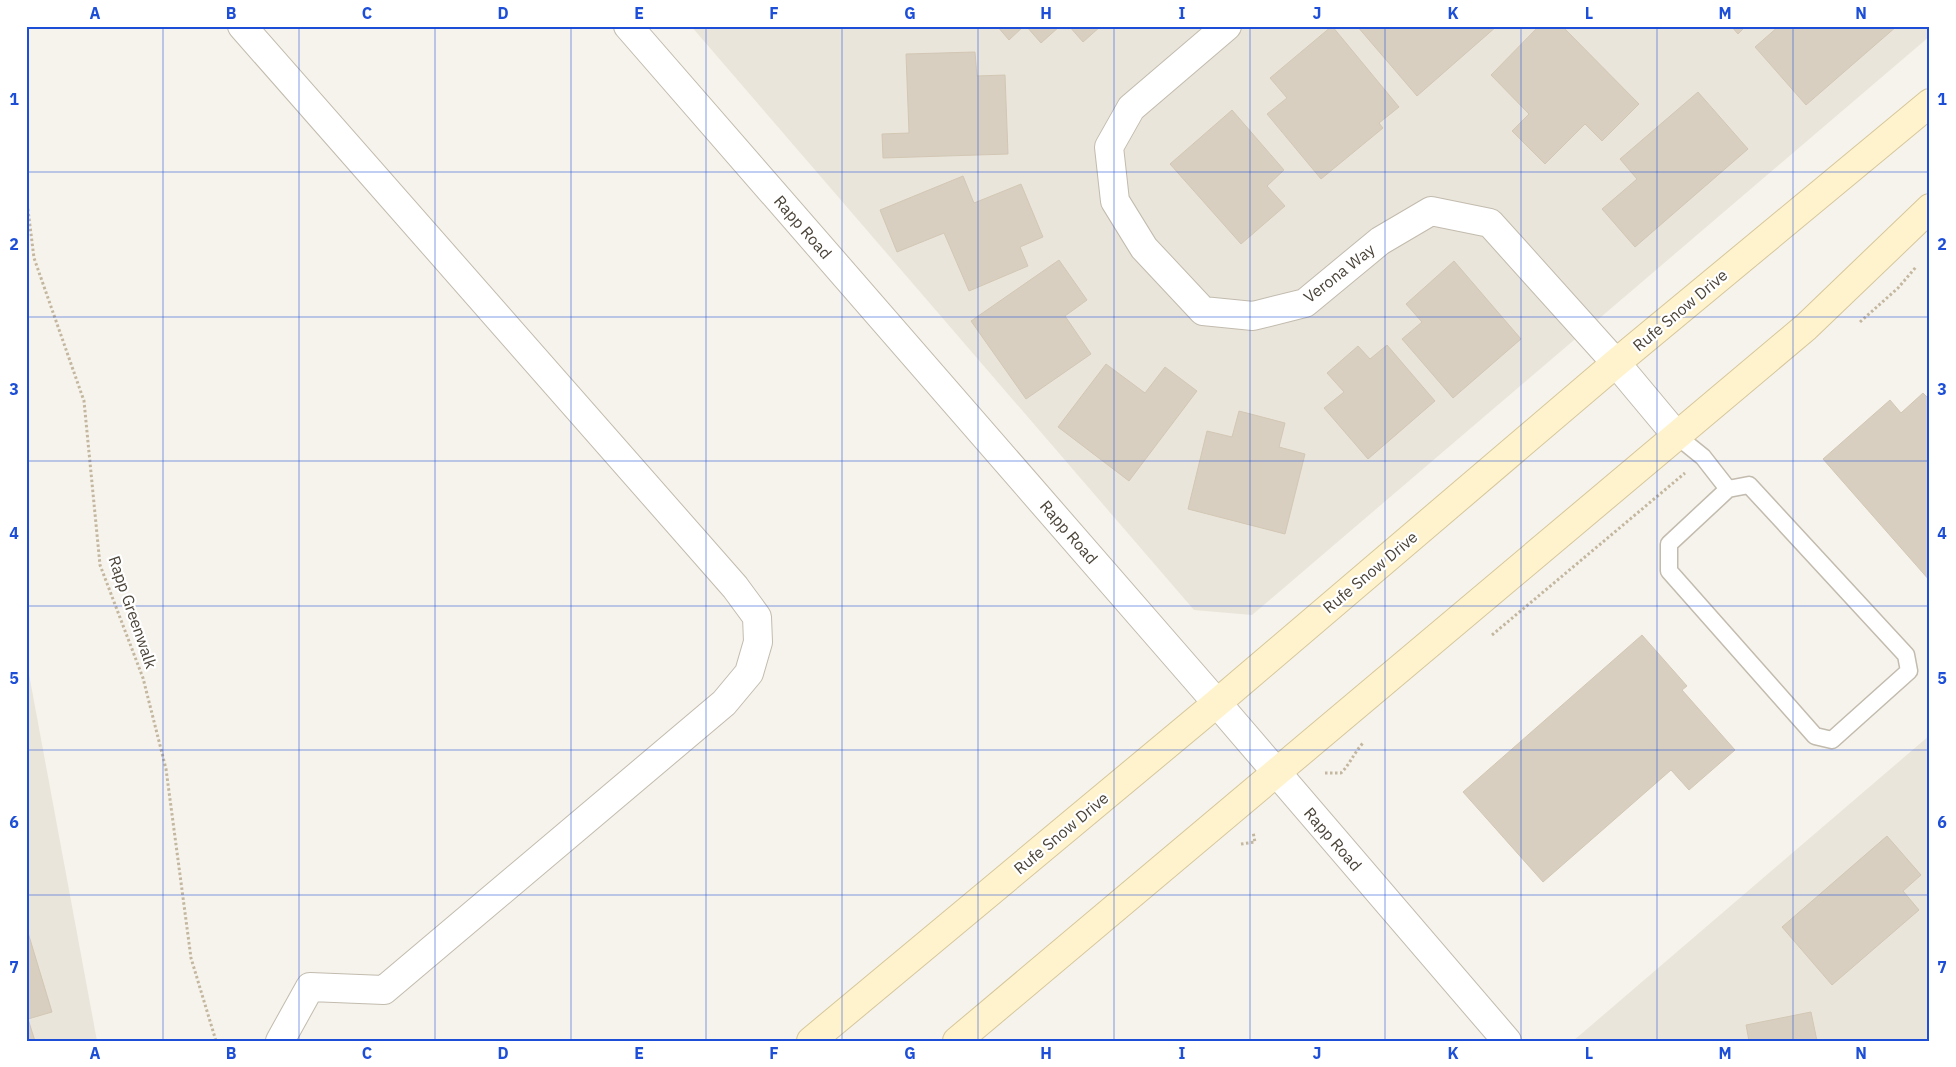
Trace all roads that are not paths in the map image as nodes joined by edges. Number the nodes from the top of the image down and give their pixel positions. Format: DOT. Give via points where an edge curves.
graph roads {
  1 [pos="242,26"];
  2 [pos="628,26"];
  3 [pos="1227,26"];
  4 [pos="1930,102"];
  5 [pos="1930,208"];
  6 [pos="1616,363"];
  7 [pos="1677,436"];
  8 [pos="1728,489"];
  9 [pos="1217,702"];
  10 [pos="1276,773"];
  11 [pos="280,1041"];
  12 [pos="811,1041"];
  13 [pos="957,1041"];
  14 [pos="1507,1041"];
  1 -- 11 [label="street" via="735,587 756,617 758,642 749,673 724,703 384,990 310,987"];
  2 -- 9 [label="street, Rapp Road"];
  3 -- 6 [label="street, Verona Way" via="1131,108 1109,147 1114,201 1144,248 1203,311 1254,316 1305,303 1380,240 1431,211 1490,223"];
  4 -- 6 [label="main road, Rufe Snow Drive"];
  5 -- 7 [label="main road" via="1806,327"];
  6 -- 7 [label="street, Verona Way"];
  6 -- 9 [label="main road, Rufe Snow Drive"];
  7 -- 8 [label="lane" via="1703,457"];
  7 -- 10 [label="main road"];
  8 -- 8 [label="lane" via="1669,544 1669,571 1815,736 1832,740 1909,671 1906,656 1749,485"];
  9 -- 10 [label="street, Rapp Road"];
  9 -- 12 [label="main road, Rufe Snow Drive"];
  10 -- 13 [label="main road"];
  10 -- 14 [label="street, Rapp Road"];
}
